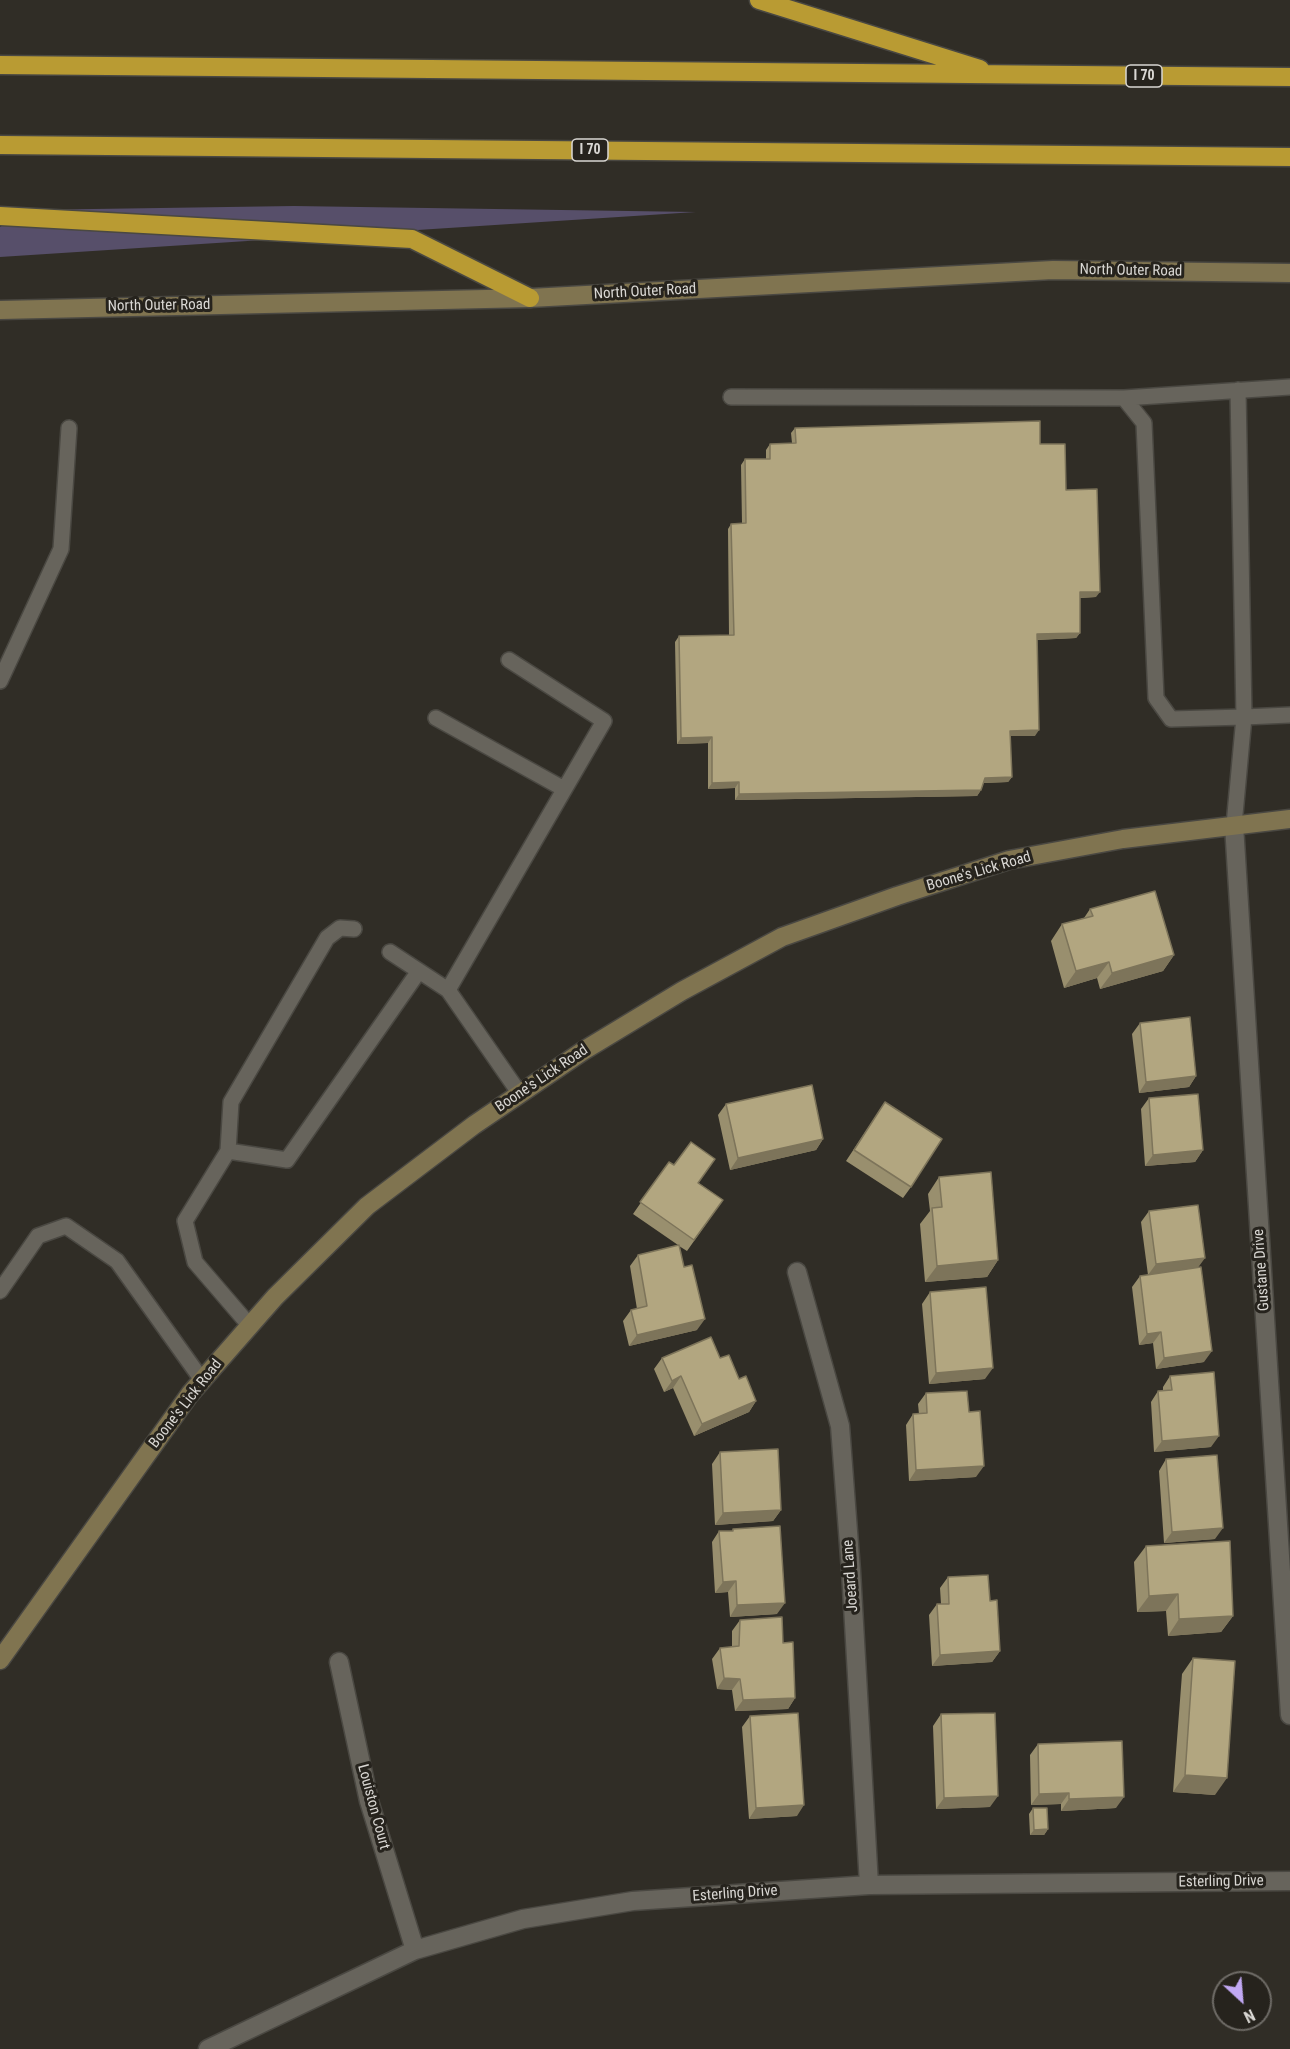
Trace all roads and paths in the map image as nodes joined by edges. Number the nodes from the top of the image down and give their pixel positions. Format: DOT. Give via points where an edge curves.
graph roads {
  1 [pos="759,0"];
  2 [pos="0,64"];
  3 [pos="999,75"];
  4 [pos="1290,77"];
  5 [pos="0,145"];
  6 [pos="1290,157"];
  7 [pos="0,216"];
  8 [pos="1290,273"];
  9 [pos="530,298"];
  10 [pos="0,310"];
  11 [pos="1290,387"];
  12 [pos="1238,390"];
  13 [pos="731,398"];
  14 [pos="1124,398"];
  15 [pos="69,428"];
  16 [pos="509,660"];
  17 [pos="0,681"];
  18 [pos="1290,715"];
  19 [pos="1244,717"];
  20 [pos="436,718"];
  21 [pos="564,789"];
  22 [pos="1290,819"];
  23 [pos="1234,825"];
  24 [pos="354,929"];
  25 [pos="390,952"];
  26 [pos="420,971"];
  27 [pos="448,990"];
  28 [pos="520,1094"];
  29 [pos="228,1150"];
  30 [pos="797,1272"];
  31 [pos="0,1291"];
  32 [pos="250,1326"];
  33 [pos="202,1380"];
  34 [pos="0,1660"];
  35 [pos="339,1662"];
  36 [pos="1290,1715"];
  37 [pos="1290,1881"];
  38 [pos="869,1885"];
  39 [pos="415,1950"];
  40 [pos="208,2049"];
  1 -- 3 [label="highway"];
  2 -- 3 [label="highway, I 70"];
  3 -- 4 [label="highway, I 70"];
  5 -- 6 [label="highway, I 70"];
  7 -- 9 [label="highway" via="412,239"];
  8 -- 9 [label="street, North Outer Road" via="1053,270"];
  9 -- 10 [label="street, North Outer Road"];
  11 -- 12 [label="lane"];
  12 -- 14 [label="lane"];
  12 -- 19 [label="lane"];
  13 -- 14 [label="lane"];
  14 -- 19 [label="lane" via="1144,423 1156,698 1171,719"];
  15 -- 17 [label="lane" via="61,549"];
  16 -- 21 [label="lane" via="604,721"];
  18 -- 19 [label="lane"];
  19 -- 23 [label="lane"];
  20 -- 21 [label="lane"];
  21 -- 27 [label="lane"];
  22 -- 23 [label="street, Boone's Lick Road"];
  23 -- 28 [label="street, Boone's Lick Road" via="1123,839 1009,861 782,937 672,997"];
  23 -- 36 [label="street, Gustane Drive"];
  24 -- 29 [label="lane" via="340,928 327,938 231,1102"];
  25 -- 26 [label="lane"];
  26 -- 27 [label="lane"];
  26 -- 29 [label="lane" via="286,1160"];
  27 -- 28 [label="lane"];
  28 -- 32 [label="street, Boone's Lick Road" via="368,1206"];
  29 -- 32 [label="lane" via="185,1221 195,1262"];
  30 -- 38 [label="street, Joeard Lane" via="840,1426"];
  31 -- 33 [label="lane" via="38,1236 66,1226 117,1262"];
  32 -- 33 [label="street, Boone's Lick Road"];
  33 -- 34 [label="street, Boone's Lick Road"];
  35 -- 39 [label="street, Louiston Court" via="369,1801"];
  37 -- 38 [label="street, Esterling Drive"];
  38 -- 39 [label="street, Esterling Drive" via="633,1901 523,1919"];
  39 -- 40 [label="street, Esterling Drive"];
}
